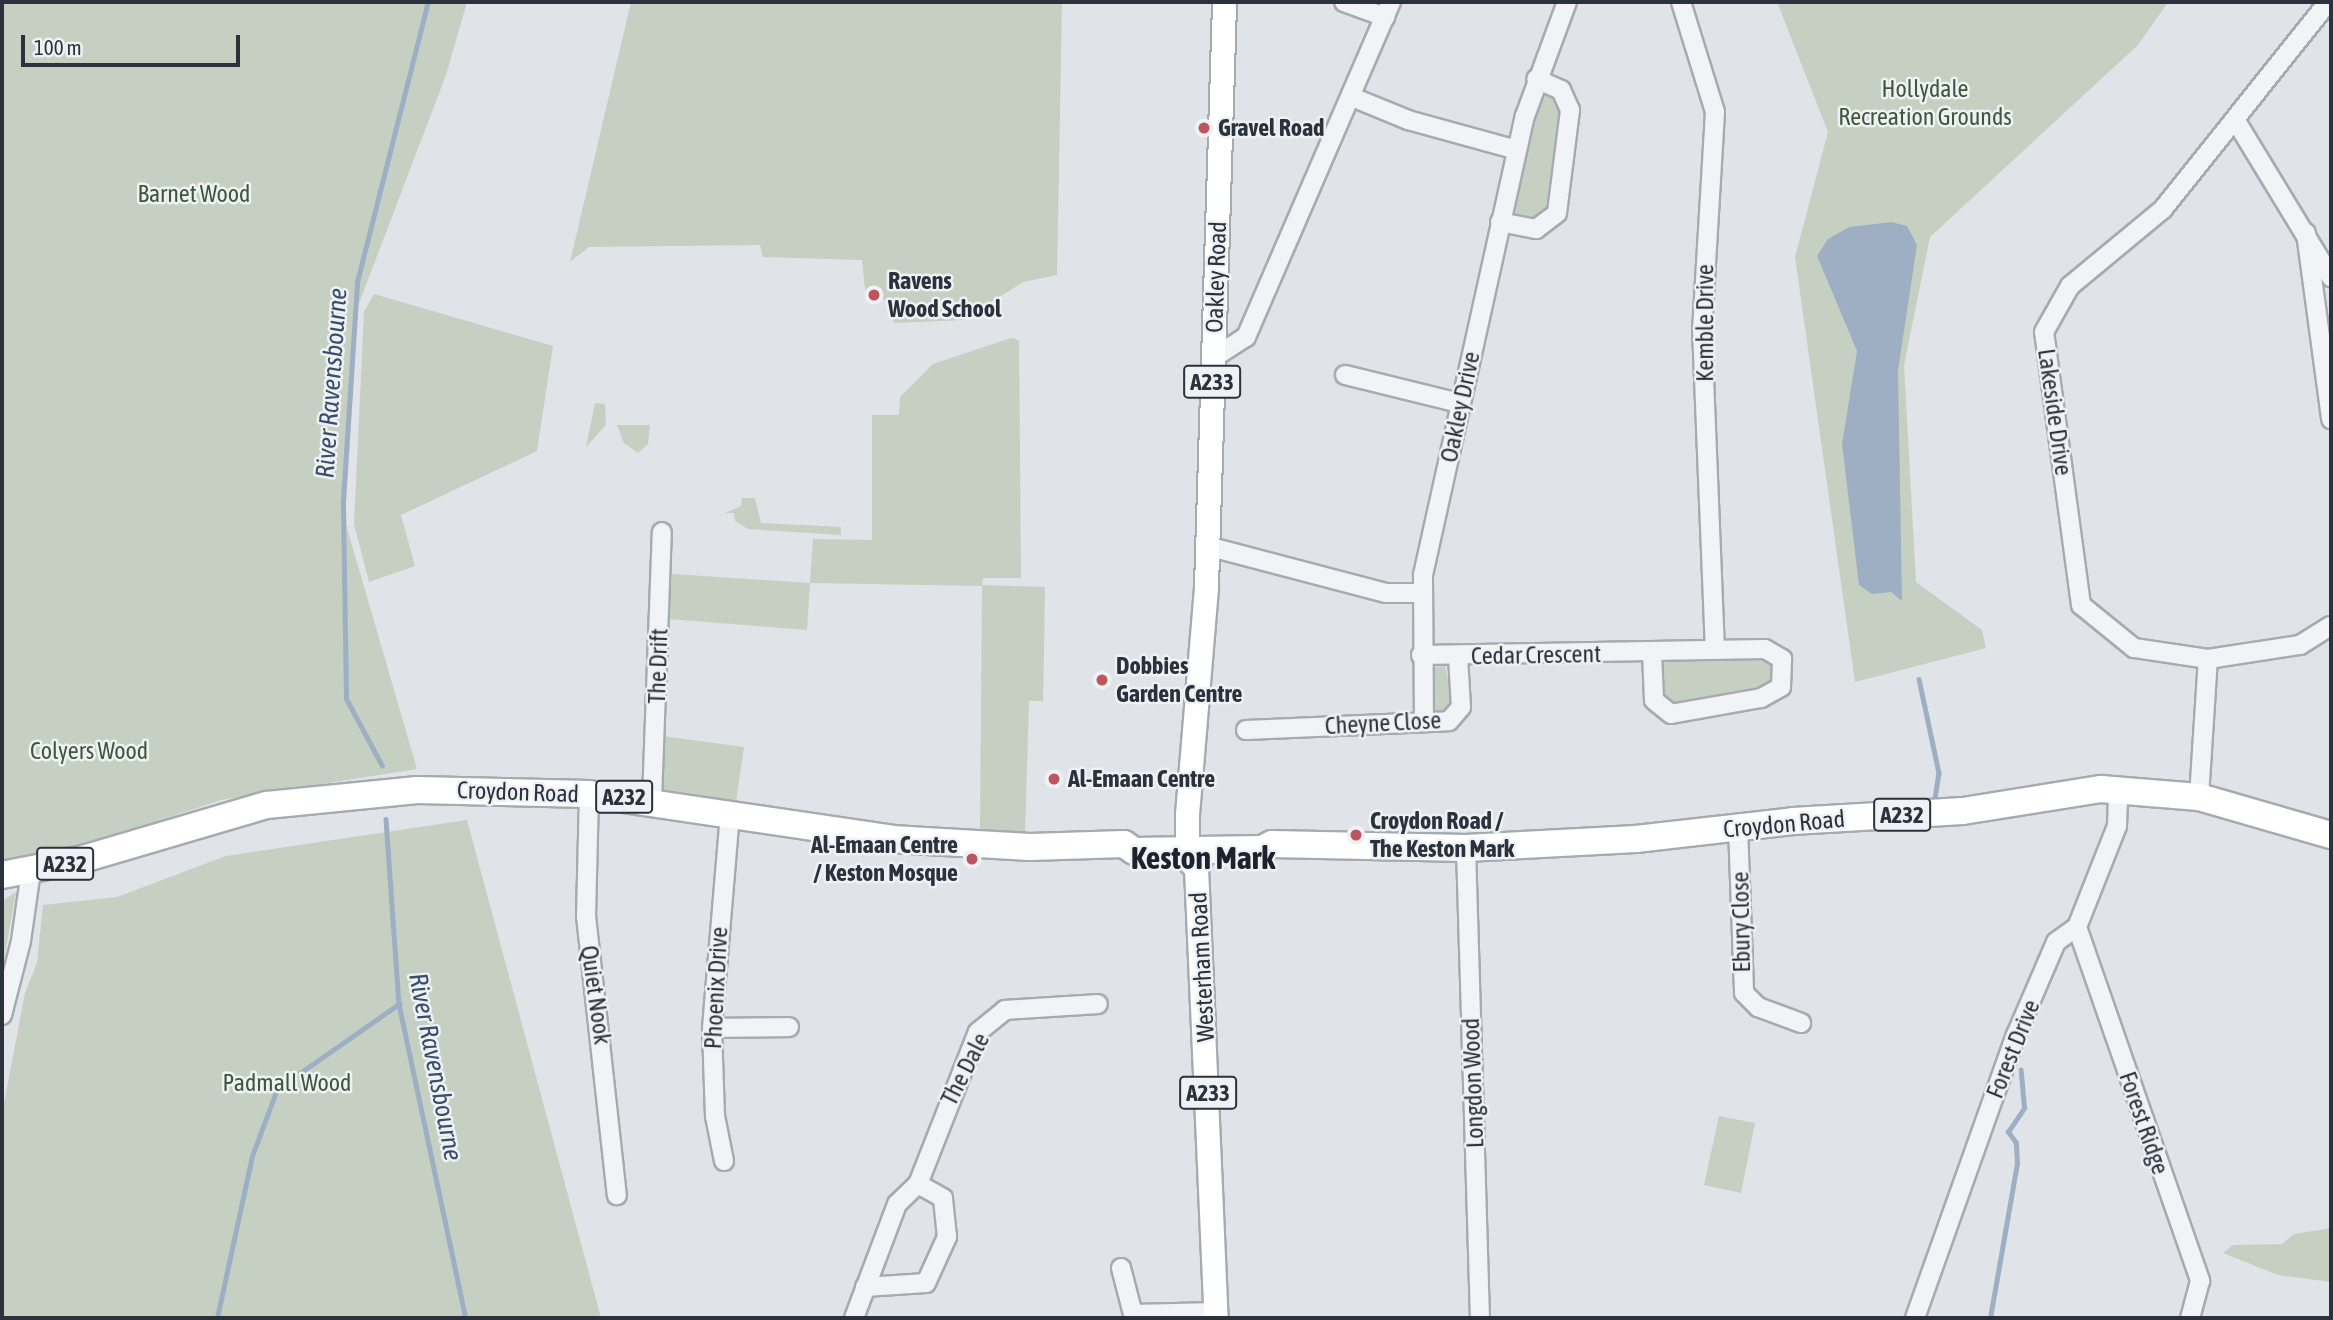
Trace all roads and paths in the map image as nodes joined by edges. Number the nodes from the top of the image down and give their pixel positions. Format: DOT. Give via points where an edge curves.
graph roads {
  1 [pos="1224,2"];
  2 [pos="1344,2"];
  3 [pos="1567,2"];
  4 [pos="1681,2"];
  5 [pos="2328,2"];
  6 [pos="1388,9"];
  7 [pos="1536,79"];
  8 [pos="1352,97"];
  9 [pos="2236,121"];
  10 [pos="1517,150"];
  11 [pos="1500,222"];
  12 [pos="2306,233"];
  13 [pos="2331,277"];
  14 [pos="1213,353"];
  15 [pos="1345,376"];
  16 [pos="1460,403"];
  17 [pos="2331,419"];
  18 [pos="662,532"];
  19 [pos="1208,546"];
  20 [pos="1421,593"];
  21 [pos="2331,626"];
  22 [pos="1715,650"];
  23 [pos="1652,652"];
  24 [pos="1421,655"];
  25 [pos="1458,656"];
  26 [pos="2208,659"];
  27 [pos="1424,722"];
  28 [pos="1246,730"];
  29 [pos="2118,789"];
  30 [pos="589,794"];
  31 [pos="2199,797"];
  32 [pos="652,800"];
  33 [pos="730,815"];
  34 [pos="1738,827"];
  35 [pos="2331,835"];
  36 [pos="1195,847"];
  37 [pos="1466,848"];
  38 [pos="31,871"];
  39 [pos="2,875"];
  40 [pos="2077,927"];
  41 [pos="1098,1004"];
  42 [pos="2,1015"];
  43 [pos="1801,1023"];
  44 [pos="789,1027"];
  45 [pos="712,1028"];
  46 [pos="724,1161"];
  47 [pos="918,1184"];
  48 [pos="617,1195"];
  49 [pos="1121,1268"];
  50 [pos="864,1287"];
  51 [pos="1216,1315"];
  52 [pos="854,1318"];
  53 [pos="1480,1318"];
  54 [pos="1915,1318"];
  55 [pos="2190,1318"];
  1 -- 14 [label="main road, Oakley Road / A233"];
  2 -- 6 [label="street"];
  3 -- 7 [label="street, Oakley Drive"];
  4 -- 22 [label="street, Kemble Drive" via="1715,112 1702,328"];
  5 -- 9 [label="street, Lakeside Drive"];
  6 -- 8 [label="street"];
  7 -- 10 [label="street, Oakley Drive"];
  7 -- 11 [label="street" via="1561,90 1570,110 1557,213 1536,229"];
  8 -- 10 [label="street" via="1408,120"];
  8 -- 14 [label="street" via="1246,337 1222,353"];
  9 -- 12 [label="street"];
  9 -- 26 [label="street, Lakeside Drive" via="2163,209 2070,286 2044,332 2081,605 2134,648"];
  10 -- 11 [label="street, Oakley Drive"];
  11 -- 16 [label="street, Oakley Drive"];
  12 -- 13 [label="street"];
  12 -- 17 [label="street"];
  14 -- 19 [label="main road, Oakley Road / A233"];
  15 -- 16 [label="street"];
  16 -- 20 [label="street, Oakley Drive"];
  18 -- 32 [label="street, The Drift"];
  19 -- 20 [label="street" via="1386,593"];
  19 -- 36 [label="main road, Oakley Road / A233" via="1195,763 1188,773"];
  20 -- 24 [label="street, Oakley Drive"];
  21 -- 26 [label="street, Lakeside Drive" via="2300,645"];
  22 -- 23 [label="street, Cedar Crescent"];
  22 -- 23 [label="street, Cedar Crescent" via="1775,651 1782,659 1781,687 1761,698 1663,712 1654,700"];
  23 -- 25 [label="street, Cedar Crescent"];
  24 -- 25 [label="street, Cedar Crescent"];
  24 -- 27 [label="street, Oakley Drive"];
  25 -- 27 [label="street, Cheyne Close" via="1459,713 1449,721"];
  26 -- 31 [label="street"];
  27 -- 28 [label="street, Cheyne Close"];
  29 -- 31 [label="highway, Croydon Road / A232"];
  29 -- 34 [label="highway, Croydon Road / A232" via="2078,790 1955,812"];
  29 -- 40 [label="street, Forest Drive" via="2117,826"];
  30 -- 32 [label="highway, Croydon Road / A232"];
  30 -- 38 [label="highway, Croydon Road / A232" via="450,790 330,795 245,810"];
  30 -- 48 [label="street, Quiet Nook" via="586,916"];
  31 -- 35 [label="highway, Croydon Road / A232"];
  32 -- 33 [label="highway, Croydon Road / A232"];
  33 -- 36 [label="highway, Croydon Road / A232" via="892,839 1021,846 1124,844 1133,836"];
  33 -- 45 [label="street, Phoenix Drive"];
  34 -- 37 [label="highway, Croydon Road / A232"];
  34 -- 43 [label="street, Ebury Close" via="1744,993 1758,1007"];
  36 -- 37 [label="highway, Croydon Road / A232"];
  36 -- 51 [label="main road, Westerham Road / A233"];
  37 -- 53 [label="street, Longdon Wood"];
  38 -- 39 [label="highway, Croydon Road / A232"];
  38 -- 42 [label="street" via="21,941"];
  40 -- 54 [label="street, Forest Drive" via="2056,943 2016,1035"];
  40 -- 55 [label="street, Forest Ridge" via="2200,1280"];
  41 -- 47 [label="street, The Dale" via="1005,1010 978,1032"];
  44 -- 45 [label="street"];
  45 -- 46 [label="street, Phoenix Drive" via="715,1116"];
  47 -- 50 [label="street, The Dale" via="897,1204"];
  47 -- 50 [label="street" via="943,1198 947,1237 926,1283"];
  49 -- 51 [label="street" via="1133,1314"];
  50 -- 52 [label="street, The Dale"];
}
